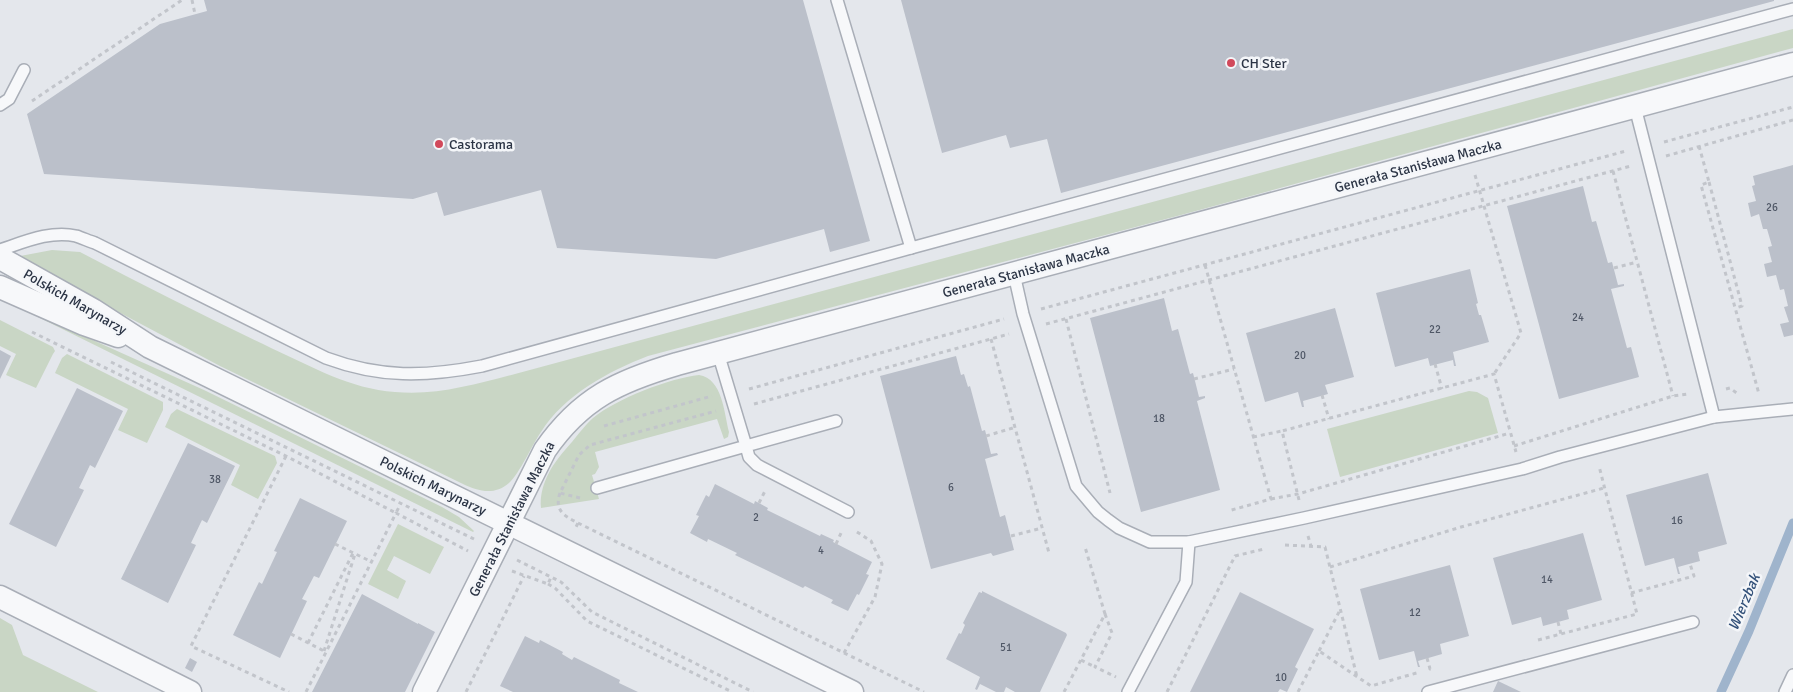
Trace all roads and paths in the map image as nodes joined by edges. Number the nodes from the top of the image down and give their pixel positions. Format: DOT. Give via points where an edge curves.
graph roads {
  1 [pos="182,0"];
  2 [pos="192,0"];
  3 [pos="837,0"];
  4 [pos="1793,9"];
  5 [pos="196,14"];
  6 [pos="1793,64"];
  7 [pos="24,70"];
  8 [pos="0,105"];
  9 [pos="25,106"];
  10 [pos="1635,107"];
  11 [pos="1793,107"];
  12 [pos="1793,120"];
  13 [pos="1699,146"];
  14 [pos="1645,147"];
  15 [pos="1469,152"];
  16 [pos="1649,161"];
  17 [pos="1614,171"];
  18 [pos="1709,182"];
  19 [pos="1484,206"];
  20 [pos="911,248"];
  21 [pos="0,250"];
  22 [pos="0,258"];
  23 [pos="1638,262"];
  24 [pos="1205,265"];
  25 [pos="1614,268"];
  26 [pos="1014,274"];
  27 [pos="1208,280"];
  28 [pos="0,287"];
  29 [pos="1736,308"];
  30 [pos="1066,319"];
  31 [pos="27,329"];
  32 [pos="1029,329"];
  33 [pos="992,339"];
  34 [pos="150,347"];
  35 [pos="718,353"];
  36 [pos="107,360"];
  37 [pos="1435,364"];
  38 [pos="1234,369"];
  39 [pos="1494,374"];
  40 [pos="1194,379"];
  41 [pos="1730,388"];
  42 [pos="1442,389"];
  43 [pos="1708,391"];
  44 [pos="1322,395"];
  45 [pos="1673,396"];
  46 [pos="1760,399"];
  47 [pos="735,408"];
  48 [pos="1793,409"];
  49 [pos="1714,417"];
  50 [pos="1329,419"];
  51 [pos="836,421"];
  52 [pos="1016,427"];
  53 [pos="1282,432"];
  54 [pos="1510,433"];
  55 [pos="986,436"];
  56 [pos="1253,437"];
  57 [pos="746,446"];
  58 [pos="1514,446"];
  59 [pos="1594,449"];
  60 [pos="286,456"];
  61 [pos="1522,469"];
  62 [pos="768,486"];
  63 [pos="598,488"];
  64 [pos="1604,488"];
  65 [pos="560,493"];
  66 [pos="1298,494"];
  67 [pos="1270,499"];
  68 [pos="1112,501"];
  69 [pos="401,503"];
  70 [pos="759,503"];
  71 [pos="848,512"];
  72 [pos="396,513"];
  73 [pos="1220,514"];
  74 [pos="1304,518"];
  75 [pos="509,523"];
  76 [pos="578,523"];
  77 [pos="1042,528"];
  78 [pos="851,529"];
  79 [pos="1011,536"];
  80 [pos="1189,542"];
  81 [pos="335,544"];
  82 [pos="1278,546"];
  83 [pos="1311,546"];
  84 [pos="1085,547"];
  85 [pos="1270,548"];
  86 [pos="564,551"];
  87 [pos="354,553"];
  88 [pos="1048,553"];
  89 [pos="492,555"];
  90 [pos="372,562"];
  91 [pos="1690,564"];
  92 [pos="1330,567"];
  93 [pos="524,576"];
  94 [pos="551,577"];
  95 [pos="548,584"];
  96 [pos="1631,593"];
  97 [pos="0,597"];
  98 [pos="1340,610"];
  99 [pos="1105,614"];
  100 [pos="1558,622"];
  101 [pos="1693,622"];
  102 [pos="290,634"];
  103 [pos="1561,634"];
  104 [pos="1533,641"];
  105 [pos="308,643"];
  106 [pos="1319,651"];
  107 [pos="325,652"];
  108 [pos="844,653"];
  109 [pos="1427,658"];
  110 [pos="1080,660"];
  111 [pos="1095,667"];
  112 [pos="1440,667"];
  113 [pos="1430,669"];
  114 [pos="1793,675"];
  115 [pos="1357,677"];
  116 [pos="1130,688"];
  117 [pos="190,692"];
  118 [pos="289,692"];
  119 [pos="306,692"];
  120 [pos="424,692"];
  121 [pos="466,692"];
  122 [pos="732,692"];
  123 [pos="753,692"];
  124 [pos="852,692"];
  125 [pos="924,692"];
  126 [pos="1064,692"];
  127 [pos="1166,692"];
  128 [pos="1298,692"];
  129 [pos="1428,692"];
  130 [pos="1785,692"];
  1 -- 9 [label="path"];
  2 -- 5 [label="path"];
  3 -- 20 [label="lane"];
  4 -- 20 [label="lane"];
  6 -- 10 [label="street, Generała Stanisława Maczka"];
  7 -- 8 [label="lane" via="9,99"];
  10 -- 14 [label="lane"];
  10 -- 15 [label="street, Generała Stanisława Maczka"];
  11 -- 14 [label="path"];
  12 -- 13 [label="path"];
  13 -- 16 [label="path"];
  13 -- 18 [label="path"];
  14 -- 16 [label="lane"];
  15 -- 19 [label="path"];
  15 -- 26 [label="street, Generała Stanisława Maczka"];
  16 -- 17 [label="path"];
  16 -- 43 [label="lane"];
  17 -- 19 [label="path"];
  17 -- 23 [label="path"];
  18 -- 29 [label="path" via="1742,306"];
  18 -- 29 [label="path" via="1701,185"];
  19 -- 27 [label="path"];
  19 -- 39 [label="path" via="1521,333"];
  20 -- 21 [label="lane" via="482,366 415,375 382,373 326,358 76,236 52,235"];
  22 -- 34 [label="street, Polskich Marynarzy" via="93,310"];
  23 -- 25 [label="path"];
  23 -- 45 [label="path"];
  24 -- 27 [label="path"];
  26 -- 32 [label="lane"];
  26 -- 35 [label="street, Generała Stanisława Maczka"];
  27 -- 30 [label="path"];
  27 -- 38 [label="path"];
  28 -- 34 [label="street, Polskich Marynarzy" via="84,324"];
  29 -- 46 [label="path"];
  30 -- 32 [label="path"];
  30 -- 68 [label="path"];
  31 -- 60 [label="path"];
  32 -- 33 [label="path"];
  32 -- 80 [label="lane" via="1076,486 1098,512 1119,528 1150,542"];
  33 -- 47 [label="path"];
  33 -- 52 [label="path"];
  34 -- 75 [label="street, Polskich Marynarzy"];
  35 -- 47 [label="lane"];
  35 -- 75 [label="street, Generała Stanisława Maczka" via="637,376 589,403 562,428 545,450"];
  36 -- 69 [label="path"];
  37 -- 42 [label="path"];
  38 -- 40 [label="path"];
  38 -- 56 [label="path"];
  39 -- 42 [label="path"];
  39 -- 54 [label="path"];
  41 -- 43 [label="path"];
  42 -- 50 [label="path"];
  43 -- 45 [label="path"];
  43 -- 49 [label="lane"];
  44 -- 50 [label="path"];
  45 -- 58 [label="path"];
  47 -- 57 [label="lane"];
  48 -- 49 [label="lane"];
  49 -- 59 [label="lane"];
  50 -- 53 [label="path"];
  51 -- 57 [label="lane"];
  52 -- 55 [label="path"];
  52 -- 77 [label="path"];
  53 -- 56 [label="path"];
  53 -- 66 [label="path"];
  54 -- 58 [label="path"];
  54 -- 66 [label="path"];
  56 -- 67 [label="path"];
  57 -- 63 [label="lane"];
  57 -- 71 [label="lane" via="749,457 757,465"];
  58 -- 61 [label="path"];
  59 -- 61 [label="lane"];
  59 -- 64 [label="path"];
  60 -- 72 [label="path"];
  60 -- 118 [label="path" via="191,646"];
  61 -- 74 [label="lane"];
  62 -- 70 [label="path"];
  64 -- 92 [label="path"];
  64 -- 96 [label="path"];
  65 -- 76 [label="path" via="558,507 562,514"];
  66 -- 67 [label="path"];
  66 -- 74 [label="path"];
  67 -- 73 [label="path"];
  69 -- 72 [label="path"];
  69 -- 89 [label="path"];
  72 -- 89 [label="path"];
  72 -- 90 [label="path"];
  74 -- 80 [label="lane"];
  74 -- 83 [label="path"];
  75 -- 86 [label="street, Polskich Marynarzy"];
  75 -- 89 [label="street, Generała Stanisława Maczka"];
  76 -- 86 [label="path"];
  76 -- 108 [label="path"];
  77 -- 79 [label="path"];
  77 -- 88 [label="path"];
  78 -- 108 [label="path" via="871,541 882,564 875,598"];
  80 -- 116 [label="lane" via="1186,582"];
  81 -- 87 [label="path"];
  82 -- 83 [label="path"];
  83 -- 92 [label="path" via="1325,547"];
  84 -- 99 [label="path"];
  85 -- 127 [label="path" via="1235,556"];
  86 -- 94 [label="path"];
  86 -- 124 [label="street, Polskich Marynarzy"];
  87 -- 90 [label="path"];
  87 -- 105 [label="path"];
  87 -- 107 [label="path"];
  89 -- 93 [label="path"];
  89 -- 94 [label="path"];
  89 -- 120 [label="street, Generała Stanisława Maczka"];
  90 -- 107 [label="path"];
  91 -- 96 [label="path" via="1694,576"];
  92 -- 98 [label="path"];
  93 -- 95 [label="path"];
  93 -- 121 [label="path"];
  94 -- 95 [label="path"];
  94 -- 123 [label="path" via="569,589 592,612"];
  95 -- 122 [label="path" via="587,620"];
  96 -- 103 [label="path" via="1637,614"];
  97 -- 117 [label="street"];
  98 -- 106 [label="path"];
  98 -- 115 [label="path"];
  99 -- 110 [label="path"];
  99 -- 111 [label="path" via="1112,633"];
  100 -- 103 [label="path"];
  101 -- 129 [label="lane"];
  102 -- 105 [label="path"];
  103 -- 104 [label="path"];
  105 -- 107 [label="path"];
  106 -- 115 [label="path"];
  106 -- 128 [label="path"];
  107 -- 119 [label="path"];
  108 -- 125 [label="path"];
  109 -- 113 [label="path"];
  110 -- 111 [label="path"];
  110 -- 126 [label="path"];
  111 -- 116 [label="path"];
  112 -- 113 [label="path"];
  113 -- 115 [label="path" via="1370,686"];
  114 -- 130 [label="lane"];
}
